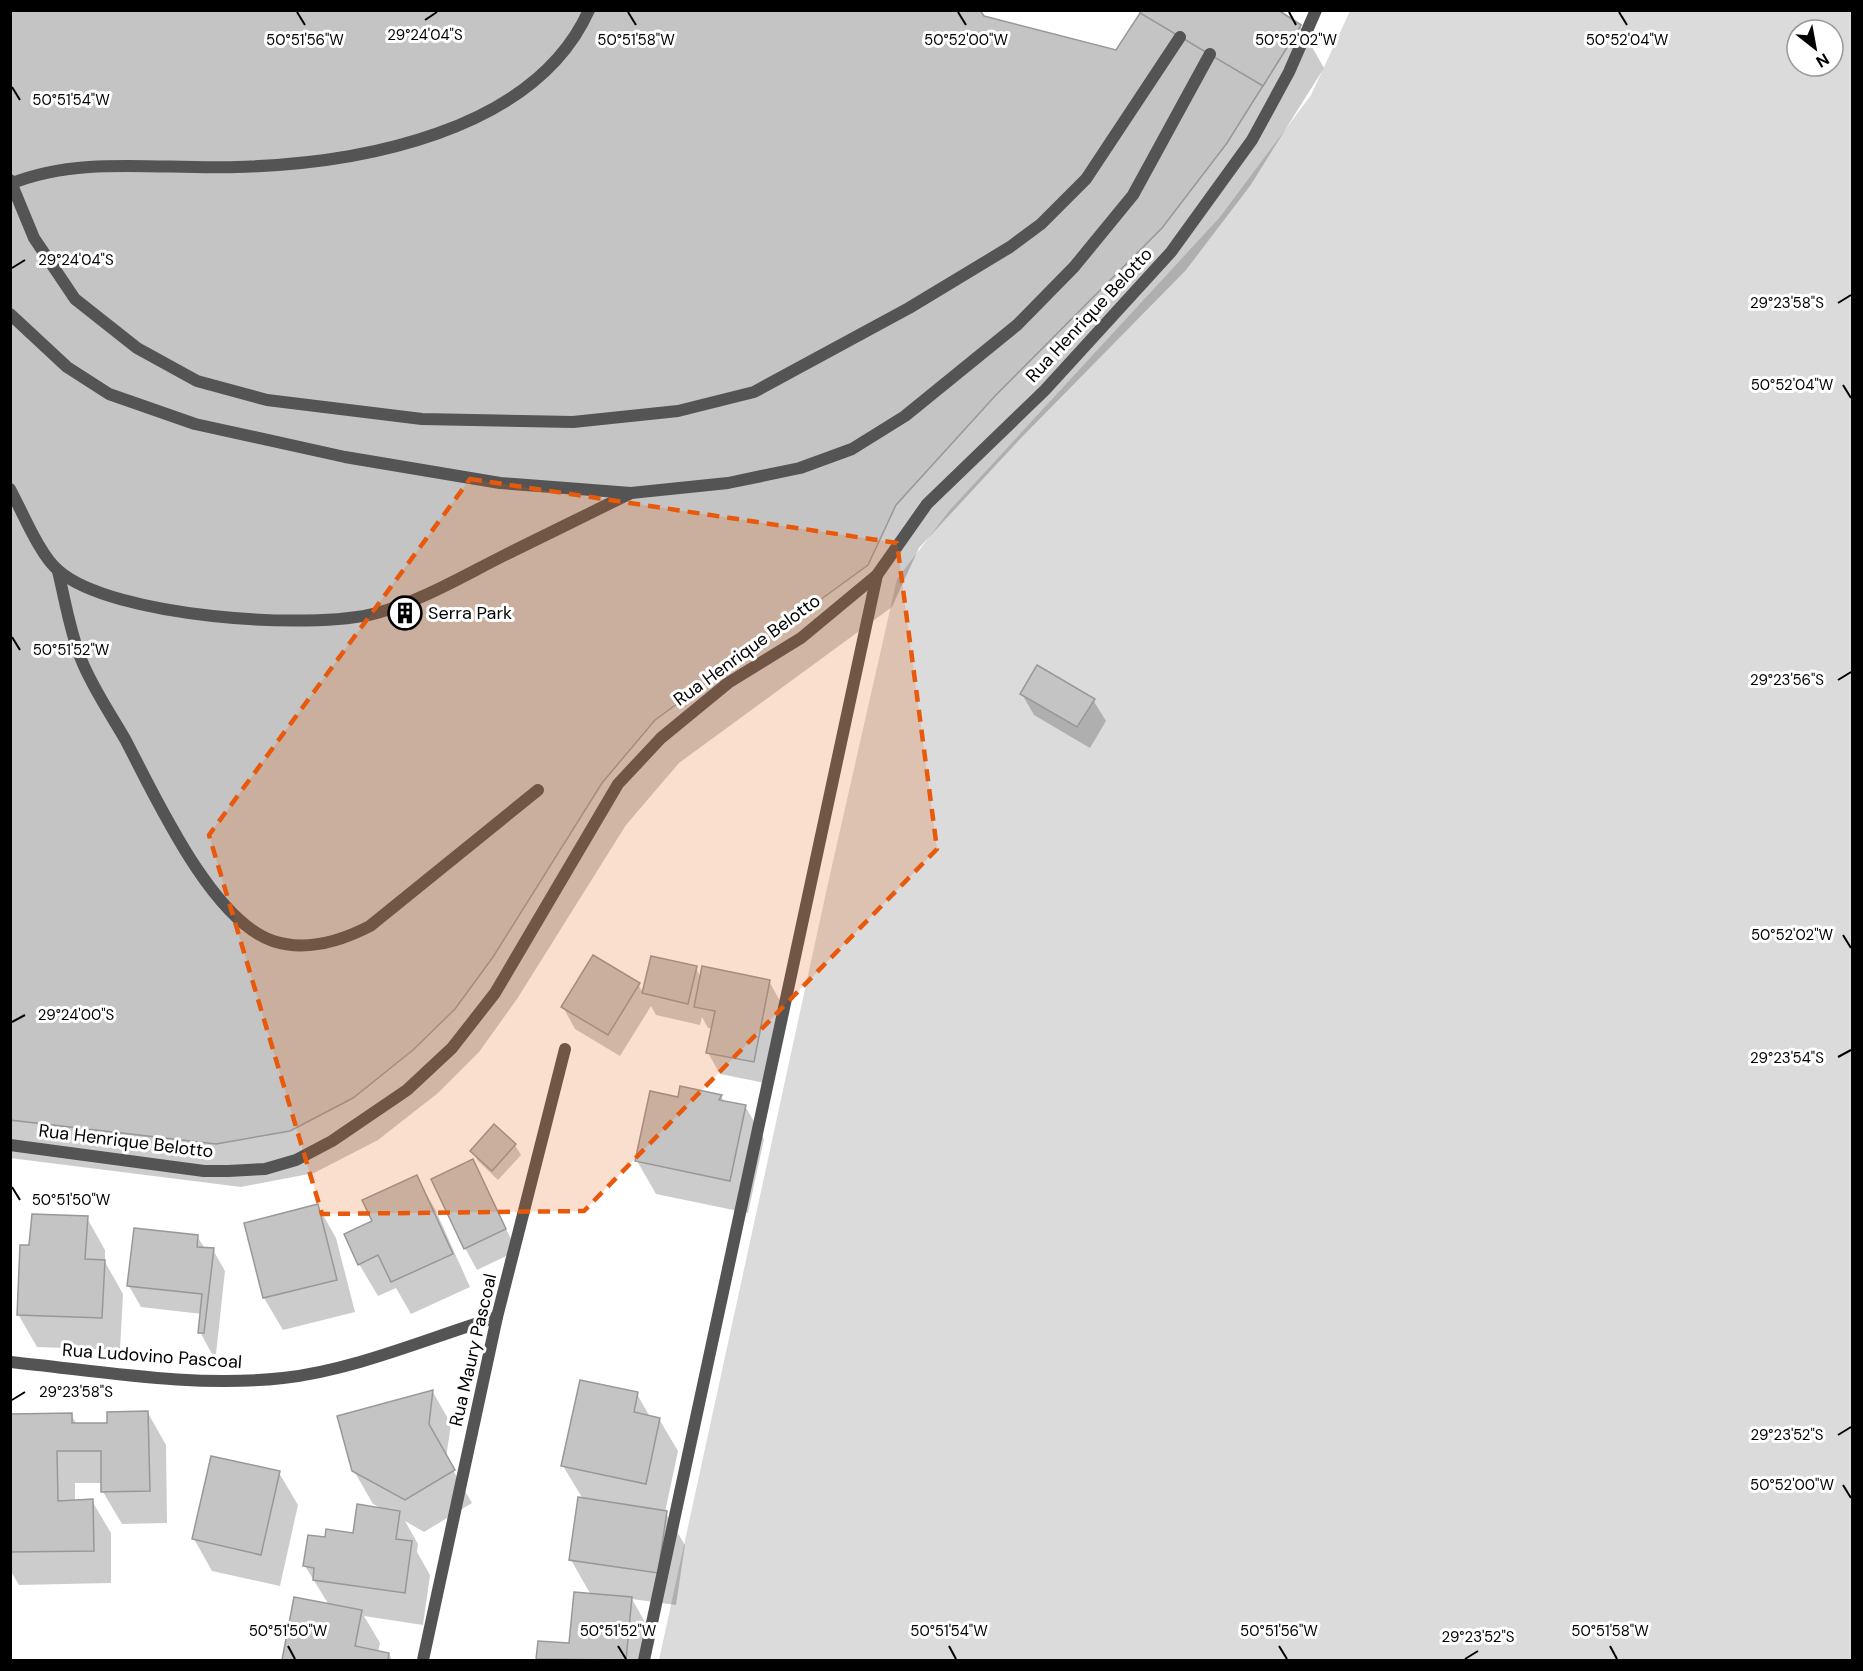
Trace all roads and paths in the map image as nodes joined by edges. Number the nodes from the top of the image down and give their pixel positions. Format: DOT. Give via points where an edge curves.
graph roads {
  1 [pos="589,10"];
  2 [pos="1316,10"];
  3 [pos="1180,37"];
  4 [pos="1210,54"];
  5 [pos="11,182"];
  6 [pos="10,314"];
  7 [pos="10,489"];
  8 [pos="631,493"];
  9 [pos="58,571"];
  10 [pos="877,575"];
  11 [pos="538,790"];
  12 [pos="565,1049"];
  13 [pos="10,1145"];
  14 [pos="497,1317"];
  15 [pos="10,1362"];
  16 [pos="423,1660"];
  17 [pos="644,1660"];
  1 -- 5 [label="street" via="581,29 553,66 514,95 462,124 397,146 324,161 237,167 66,167"];
  2 -- 10 [label="street, Rua Henrique Belotto" via="1289,72 1252,140 1171,252 1045,390 927,504"];
  3 -- 5 [label="street" via="1086,179 1041,224 1010,248 754,392 678,411 573,422 422,419 267,400 197,381 137,348 75,299 34,238"];
  4 -- 8 [label="street" via="1133,195 1074,267 1008,333 905,416 852,448 800,468 728,483"];
  6 -- 8 [label="street" via="67,367 110,394 195,424 345,457 500,483"];
  7 -- 9 [label="street"];
  8 -- 9 [label="street" via="434,593 376,613 297,620 162,609 94,590"];
  9 -- 11 [label="street" via="81,659 180,841 212,890 241,923 274,941 309,945 344,939 370,926"];
  10 -- 13 [label="street, Rua Henrique Belotto" via="801,638 728,683 638,762 618,784 495,993 452,1048 371,1117 296,1160 265,1169 204,1171"];
  10 -- 17 [label="street"];
  12 -- 14 [label="street, Rua Maury Pascoal"];
  14 -- 15 [label="street, Rua Ludovino Pascoal" via="341,1367 274,1379 183,1380"];
  14 -- 16 [label="street, Rua Maury Pascoal"];
}
